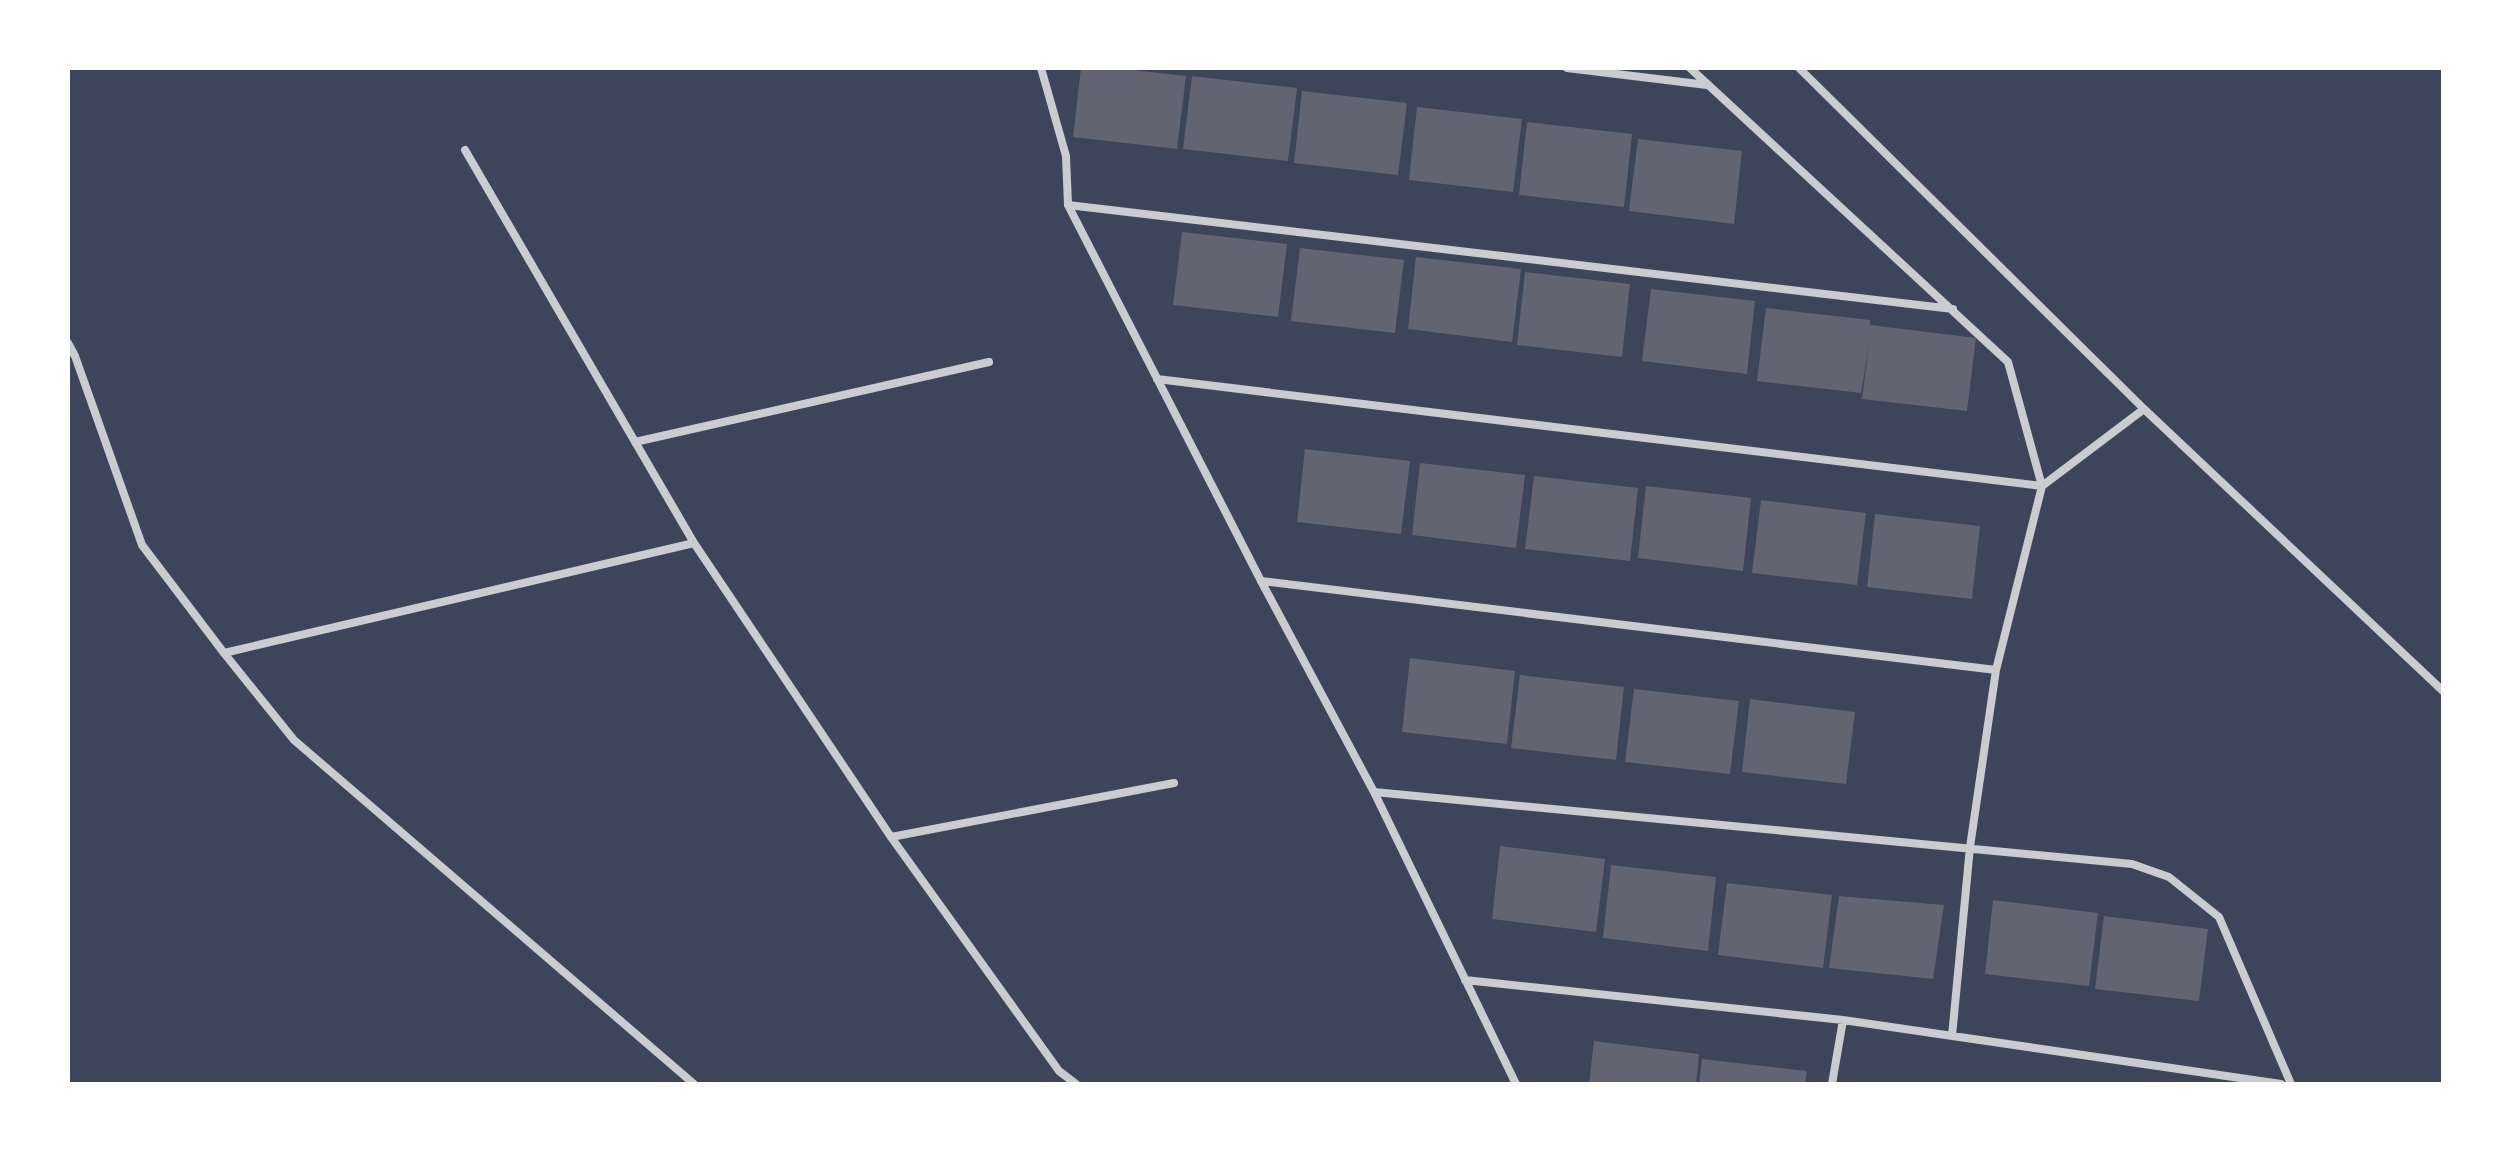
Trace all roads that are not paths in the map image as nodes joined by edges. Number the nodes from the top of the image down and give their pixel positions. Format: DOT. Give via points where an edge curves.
graph roads {
  1 [pos="1041,68"];
  2 [pos="1567,68"];
  3 [pos="1690,68"];
  4 [pos="1799,68"];
  5 [pos="1707,85"];
  6 [pos="465,150"];
  7 [pos="1068,205"];
  8 [pos="1954,309"];
  9 [pos="68,343"];
  10 [pos="989,362"];
  11 [pos="1157,379"];
  12 [pos="2144,409"];
  13 [pos="635,442"];
  14 [pos="2042,486"];
  15 [pos="694,543"];
  16 [pos="1261,581"];
  17 [pos="224,653"];
  18 [pos="1996,670"];
  19 [pos="2443,691"];
  20 [pos="1174,783"];
  21 [pos="1374,792"];
  22 [pos="891,837"];
  23 [pos="1970,847"];
  24 [pos="1465,980"];
  25 [pos="1843,1020"];
  26 [pos="1952,1036"];
  27 [pos="694,1084"];
  28 [pos="1076,1084"];
  29 [pos="1516,1084"];
  30 [pos="1832,1084"];
  31 [pos="2281,1084"];
  32 [pos="2291,1084"];
  1 -- 7 [label="street" via="1066,156"];
  2 -- 5 [label="street"];
  3 -- 5 [label="street"];
  4 -- 12 [label="street"];
  5 -- 8 [label="street"];
  6 -- 13 [label="street"];
  7 -- 8 [label="street"];
  7 -- 11 [label="street"];
  8 -- 14 [label="street" via="2008,362"];
  9 -- 17 [label="street" via="142,545"];
  10 -- 13 [label="street"];
  11 -- 14 [label="street"];
  11 -- 16 [label="street"];
  12 -- 14 [label="street"];
  12 -- 19 [label="street"];
  13 -- 15 [label="street"];
  14 -- 18 [label="street"];
  15 -- 17 [label="street"];
  15 -- 22 [label="street"];
  16 -- 18 [label="street"];
  16 -- 21 [label="street"];
  17 -- 27 [label="street" via="294,740"];
  18 -- 23 [label="street"];
  20 -- 22 [label="street"];
  21 -- 23 [label="street"];
  21 -- 24 [label="street"];
  22 -- 28 [label="street" via="1059,1071"];
  23 -- 26 [label="street"];
  23 -- 32 [label="street" via="2132,864 2169,877 2219,917"];
  24 -- 25 [label="street"];
  24 -- 29 [label="street"];
  25 -- 26 [label="street"];
  25 -- 30 [label="street"];
  26 -- 31 [label="street"];
}
